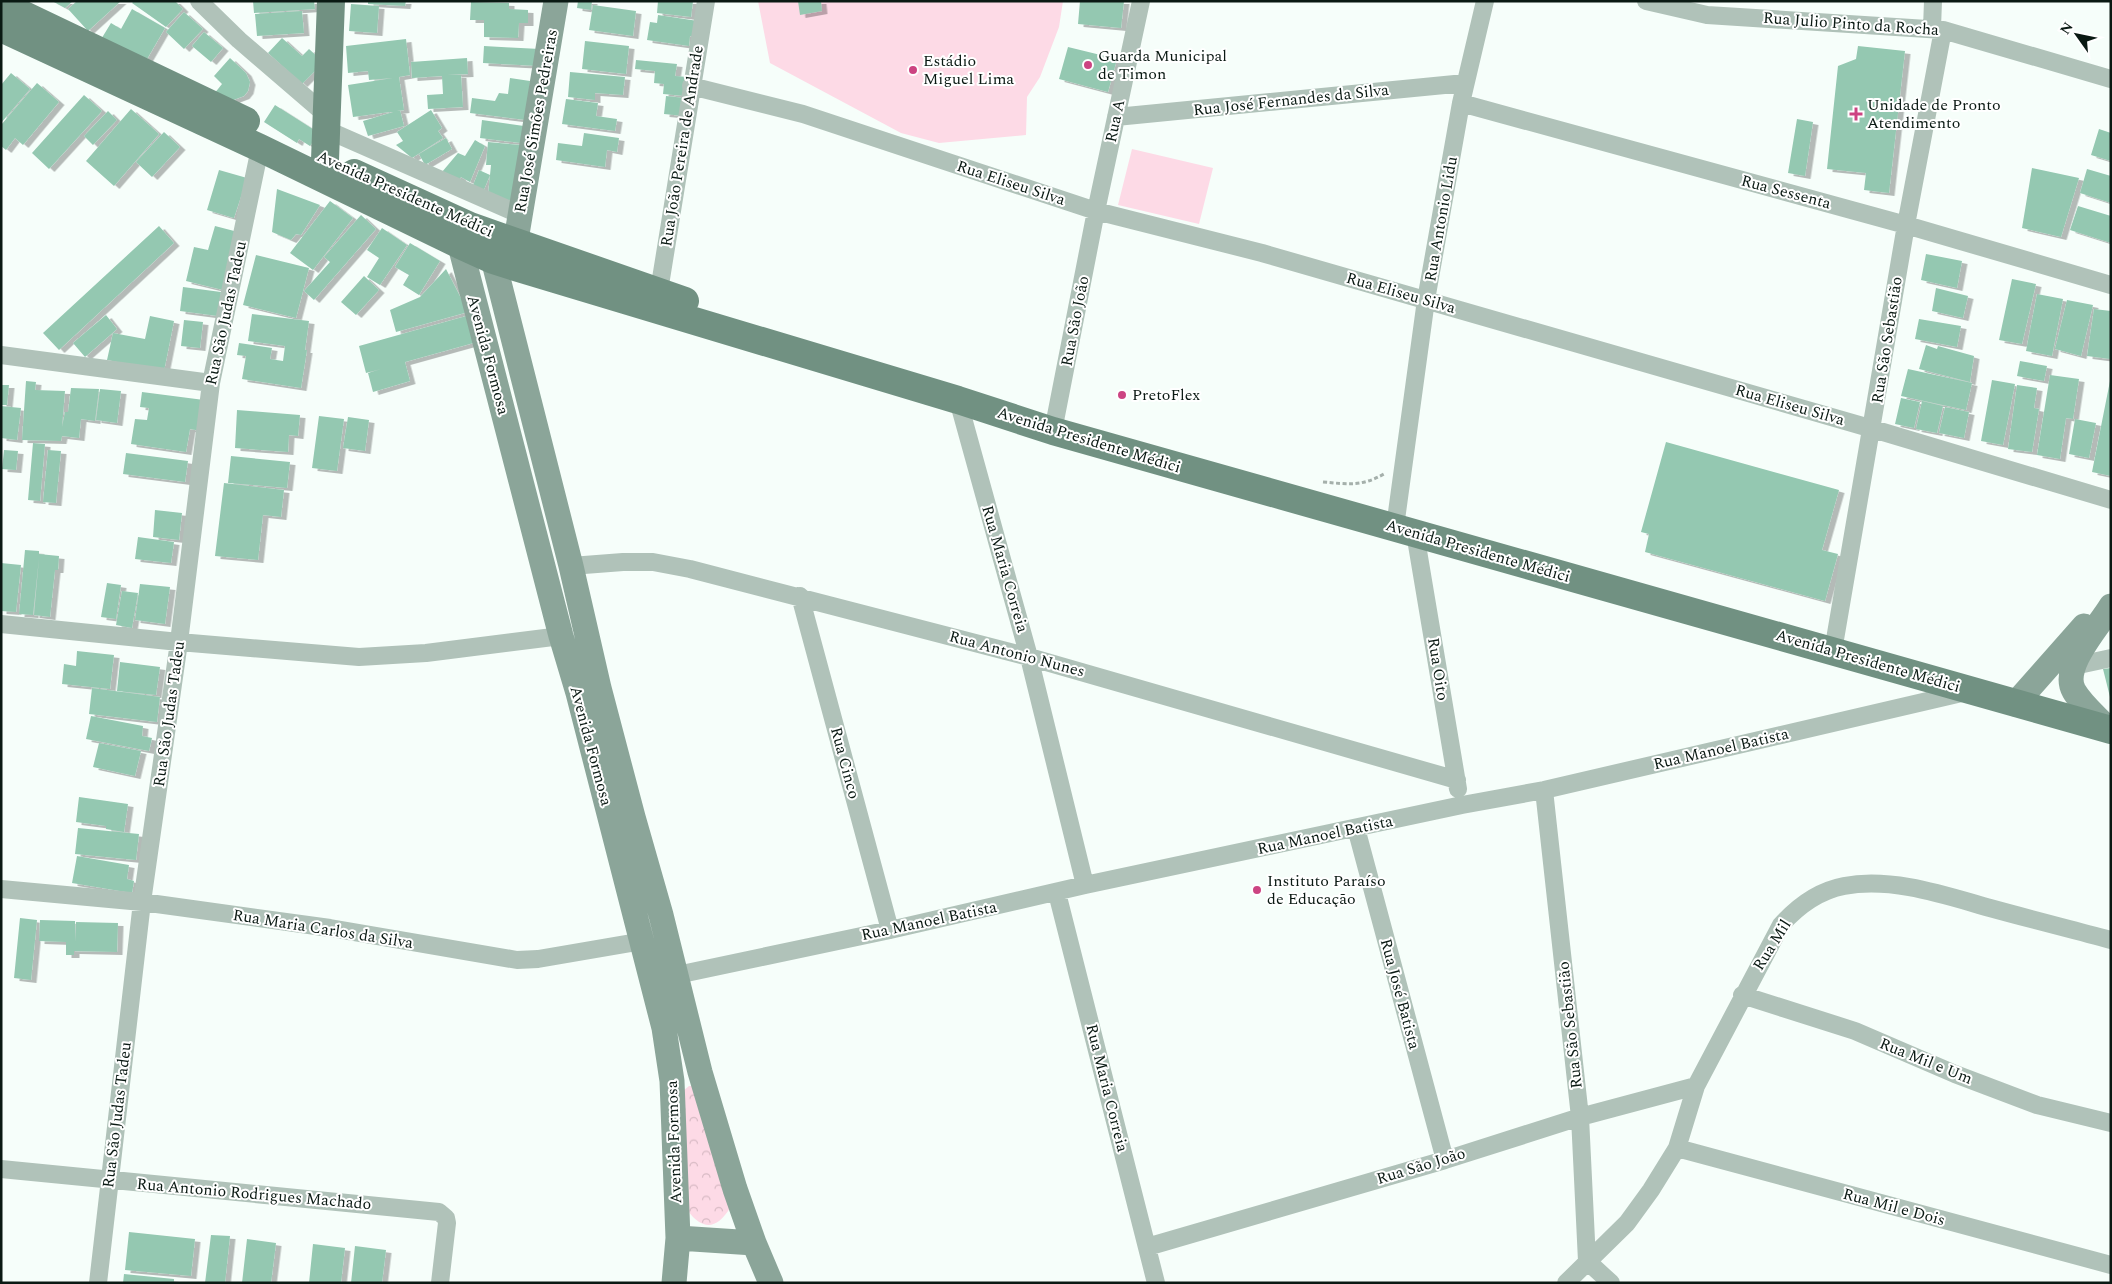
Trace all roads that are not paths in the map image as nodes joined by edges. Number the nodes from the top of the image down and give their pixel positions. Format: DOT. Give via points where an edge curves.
graph roads {
  1 [pos="199,1"];
  2 [pos="331,1"];
  3 [pos="556,1"];
  4 [pos="706,1"];
  5 [pos="1141,1"];
  6 [pos="1485,1"];
  7 [pos="1646,1"];
  8 [pos="1933,1"];
  9 [pos="1,4"];
  10 [pos="1,28"];
  11 [pos="1937,29"];
  12 [pos="2111,79"];
  13 [pos="1465,83"];
  14 [pos="691,86"];
  15 [pos="1461,103"];
  16 [pos="1116,117"];
  17 [pos="325,122"];
  18 [pos="260,148"];
  19 [pos="325,160"];
  20 [pos="1096,211"];
  21 [pos="452,218"];
  22 [pos="1906,225"];
  23 [pos="518,227"];
  24 [pos="487,232"];
  25 [pos="460,246"];
  26 [pos="493,260"];
  27 [pos="2111,285"];
  28 [pos="659,291"];
  29 [pos="1426,300"];
  30 [pos="1,355"];
  31 [pos="848,367"];
  32 [pos="211,383"];
  33 [pos="958,400"];
  34 [pos="1873,429"];
  35 [pos="1053,431"];
  36 [pos="2111,500"];
  37 [pos="1405,530"];
  38 [pos="571,566"];
  39 [pos="800,596"];
  40 [pos="2111,596"];
  41 [pos="2111,606"];
  42 [pos="1,624"];
  43 [pos="561,636"];
  44 [pos="179,642"];
  45 [pos="1833,651"];
  46 [pos="1029,657"];
  47 [pos="2111,658"];
  48 [pos="2074,666"];
  49 [pos="588,690"];
  50 [pos="1972,690"];
  51 [pos="2015,704"];
  52 [pos="2109,729"];
  53 [pos="1456,780"];
  54 [pos="1544,790"];
  55 [pos="1462,805"];
  56 [pos="622,821"];
  57 [pos="1356,828"];
  58 [pos="1085,885"];
  59 [pos="1,888"];
  60 [pos="1057,893"];
  61 [pos="142,902"];
  62 [pos="890,930"];
  63 [pos="2111,940"];
  64 [pos="643,941"];
  65 [pos="677,975"];
  66 [pos="1742,995"];
  67 [pos="700,1072"];
  68 [pos="672,1081"];
  69 [pos="1696,1086"];
  70 [pos="1580,1117"];
  71 [pos="2111,1123"];
  72 [pos="1677,1148"];
  73 [pos="1445,1160"];
  74 [pos="1,1169"];
  75 [pos="110,1180"];
  76 [pos="678,1238"];
  77 [pos="754,1243"];
  78 [pos="1147,1247"];
  79 [pos="1587,1261"];
  80 [pos="2111,1265"];
  81 [pos="98,1283"];
  82 [pos="440,1283"];
  83 [pos="674,1283"];
  84 [pos="771,1283"];
  85 [pos="1156,1283"];
  86 [pos="1566,1283"];
  87 [pos="1611,1283"];
  1 -- 17 [label="street"];
  2 -- 17 [label="main road"];
  3 -- 23 [label="main road, Rua José Simões Pedreiras"];
  4 -- 14 [label="street, Rua João Pereira de Andrade"];
  5 -- 16 [label="street, Rua A"];
  6 -- 13 [label="street, Rua Antonio Lidu"];
  7 -- 11 [label="street, Rua Julio Pinto da Rocha" via="1707,15"];
  8 -- 11 [label="street, Rua São Sebastião"];
  9 -- 19 [label="main road, Avenida Presidente Médici"];
  10 -- 18 [label="main road, Avenida Presidente Médici"];
  11 -- 12 [label="street, Rua Julio Pinto da Rocha"];
  11 -- 22 [label="street, Rua São Sebastião"];
  13 -- 15 [label="street, Rua Antonio Lidu"];
  13 -- 16 [label="street, Rua José Fernandes da Silva"];
  14 -- 20 [label="street, Rua Eliseu Silva" via="803,114"];
  14 -- 28 [label="street, Rua João Pereira de Andrade"];
  15 -- 22 [label="street, Rua Sessenta"];
  15 -- 29 [label="street, Rua Antonio Lidu"];
  16 -- 20 [label="street, Rua A"];
  17 -- 19 [label="main road"];
  17 -- 23 [label="street"];
  18 -- 25 [label="main road, Avenida Presidente Médici"];
  18 -- 32 [label="street, Rua São Judas Tadeu"];
  19 -- 21 [label="main road, Avenida Presidente Médici"];
  20 -- 29 [label="street, Rua Eliseu Silva" via="1262,253"];
  20 -- 35 [label="street, Rua São João"];
  21 -- 24 [label="main road, Avenida Presidente Médici"];
  21 -- 25 [label="main road, Avenida Formosa"];
  22 -- 27 [label="street, Rua Sessenta"];
  22 -- 34 [label="street, Rua São Sebastião"];
  23 -- 24 [label="main road, Avenida Presidente Médici"];
  23 -- 28 [label="main road, Avenida Presidente Médici"];
  24 -- 26 [label="main road, Avenida Formosa"];
  25 -- 26 [label="main road, Avenida Presidente Médici"];
  25 -- 43 [label="main road, Avenida Formosa"];
  26 -- 31 [label="main road, Avenida Presidente Médici"];
  26 -- 38 [label="main road, Avenida Formosa"];
  28 -- 31 [label="main road, Avenida Presidente Médici"];
  29 -- 34 [label="street, Rua Eliseu Silva"];
  29 -- 37 [label="street, Rua Antonio Lidu" via="1405,460"];
  30 -- 32 [label="street"];
  31 -- 33 [label="main road, Avenida Presidente Médici"];
  32 -- 44 [label="street, Rua São Judas Tadeu"];
  33 -- 35 [label="main road, Avenida Presidente Médici"];
  33 -- 46 [label="street, Rua Maria Correia"];
  34 -- 36 [label="street, Rua Eliseu Silva"];
  34 -- 45 [label="street, Rua São Sebastião"];
  35 -- 37 [label="main road, Avenida Presidente Médici"];
  37 -- 45 [label="main road, Avenida Presidente Médici"];
  37 -- 53 [label="street, Rua Oito"];
  38 -- 39 [label="street, Rua Antonio Nunes" via="653,562"];
  38 -- 49 [label="main road, Avenida Formosa"];
  39 -- 46 [label="street, Rua Antonio Nunes"];
  39 -- 62 [label="street, Rua Cinco"];
  40 -- 51 [label="main road"];
  41 -- 48 [label="main road" via="2087,639"];
  42 -- 44 [label="street"];
  43 -- 44 [label="street" via="426,653 359,657"];
  43 -- 49 [label="main road, Avenida Formosa"];
  44 -- 61 [label="street, Rua São Judas Tadeu"];
  45 -- 50 [label="main road, Avenida Presidente Médici"];
  46 -- 53 [label="street, Rua Antonio Nunes"];
  46 -- 58 [label="street, Rua Maria Correia"];
  47 -- 48 [label="street"];
  48 -- 52 [label="main road" via="2072,689"];
  49 -- 56 [label="main road, Avenida Formosa"];
  50 -- 51 [label="main road, Avenida Presidente Médici"];
  50 -- 54 [label="street, Rua Manoel Batista"];
  51 -- 52 [label="main road, Avenida Presidente Médici"];
  53 -- 55 [label="street, Rua Oito"];
  54 -- 55 [label="street, Rua Manoel Batista"];
  54 -- 70 [label="street, Rua São Sebastião"];
  55 -- 57 [label="street, Rua Manoel Batista"];
  56 -- 64 [label="main road, Avenida Formosa"];
  56 -- 65 [label="main road, Avenida Formosa"];
  57 -- 58 [label="street, Rua Manoel Batista"];
  57 -- 73 [label="street, Rua José Batista"];
  58 -- 60 [label="street, Rua Manoel Batista"];
  59 -- 61 [label="street, Rua Maria Carlos da Silva"];
  60 -- 62 [label="street, Rua Manoel Batista"];
  60 -- 78 [label="street, Rua Maria Correia"];
  61 -- 64 [label="street, Rua Maria Carlos da Silva" via="330,928 517,960"];
  61 -- 75 [label="street, Rua São Judas Tadeu"];
  62 -- 65 [label="street, Rua Manoel Batista"];
  63 -- 66 [label="street, Rua Mil" via="1934,892 1872,884 1844,886 1817,895 1795,909 1781,925"];
  64 -- 68 [label="main road, Avenida Formosa" via="664,1028"];
  65 -- 67 [label="main road, Avenida Formosa"];
  66 -- 69 [label="street, Rua Mil"];
  66 -- 71 [label="street, Rua Mil e Um" via="1855,1031 1955,1074 2037,1104"];
  67 -- 68 [label="main road"];
  67 -- 77 [label="main road, Avenida Formosa"];
  68 -- 76 [label="main road, Avenida Formosa"];
  69 -- 70 [label="street, Rua São João"];
  69 -- 72 [label="street, Rua Mil"];
  70 -- 73 [label="street, Rua São João"];
  70 -- 79 [label="street, Rua São Sebastião"];
  72 -- 79 [label="street, Rua Mil" via="1627,1223"];
  72 -- 80 [label="street, Rua Mil e Dois"];
  73 -- 78 [label="street, Rua São João"];
  74 -- 75 [label="street, Rua Antonio Rodrigues Machado"];
  75 -- 81 [label="street, Rua São Judas Tadeu"];
  75 -- 82 [label="street, Rua Antonio Rodrigues Machado" via="436,1212 445,1216 448,1226"];
  76 -- 77 [label="main road"];
  76 -- 83 [label="main road, Avenida Formosa"];
  77 -- 84 [label="main road, Avenida Formosa"];
  78 -- 85 [label="street, Rua Maria Correia"];
  79 -- 86 [label="street, Rua Mil"];
  79 -- 87 [label="street"];
}
